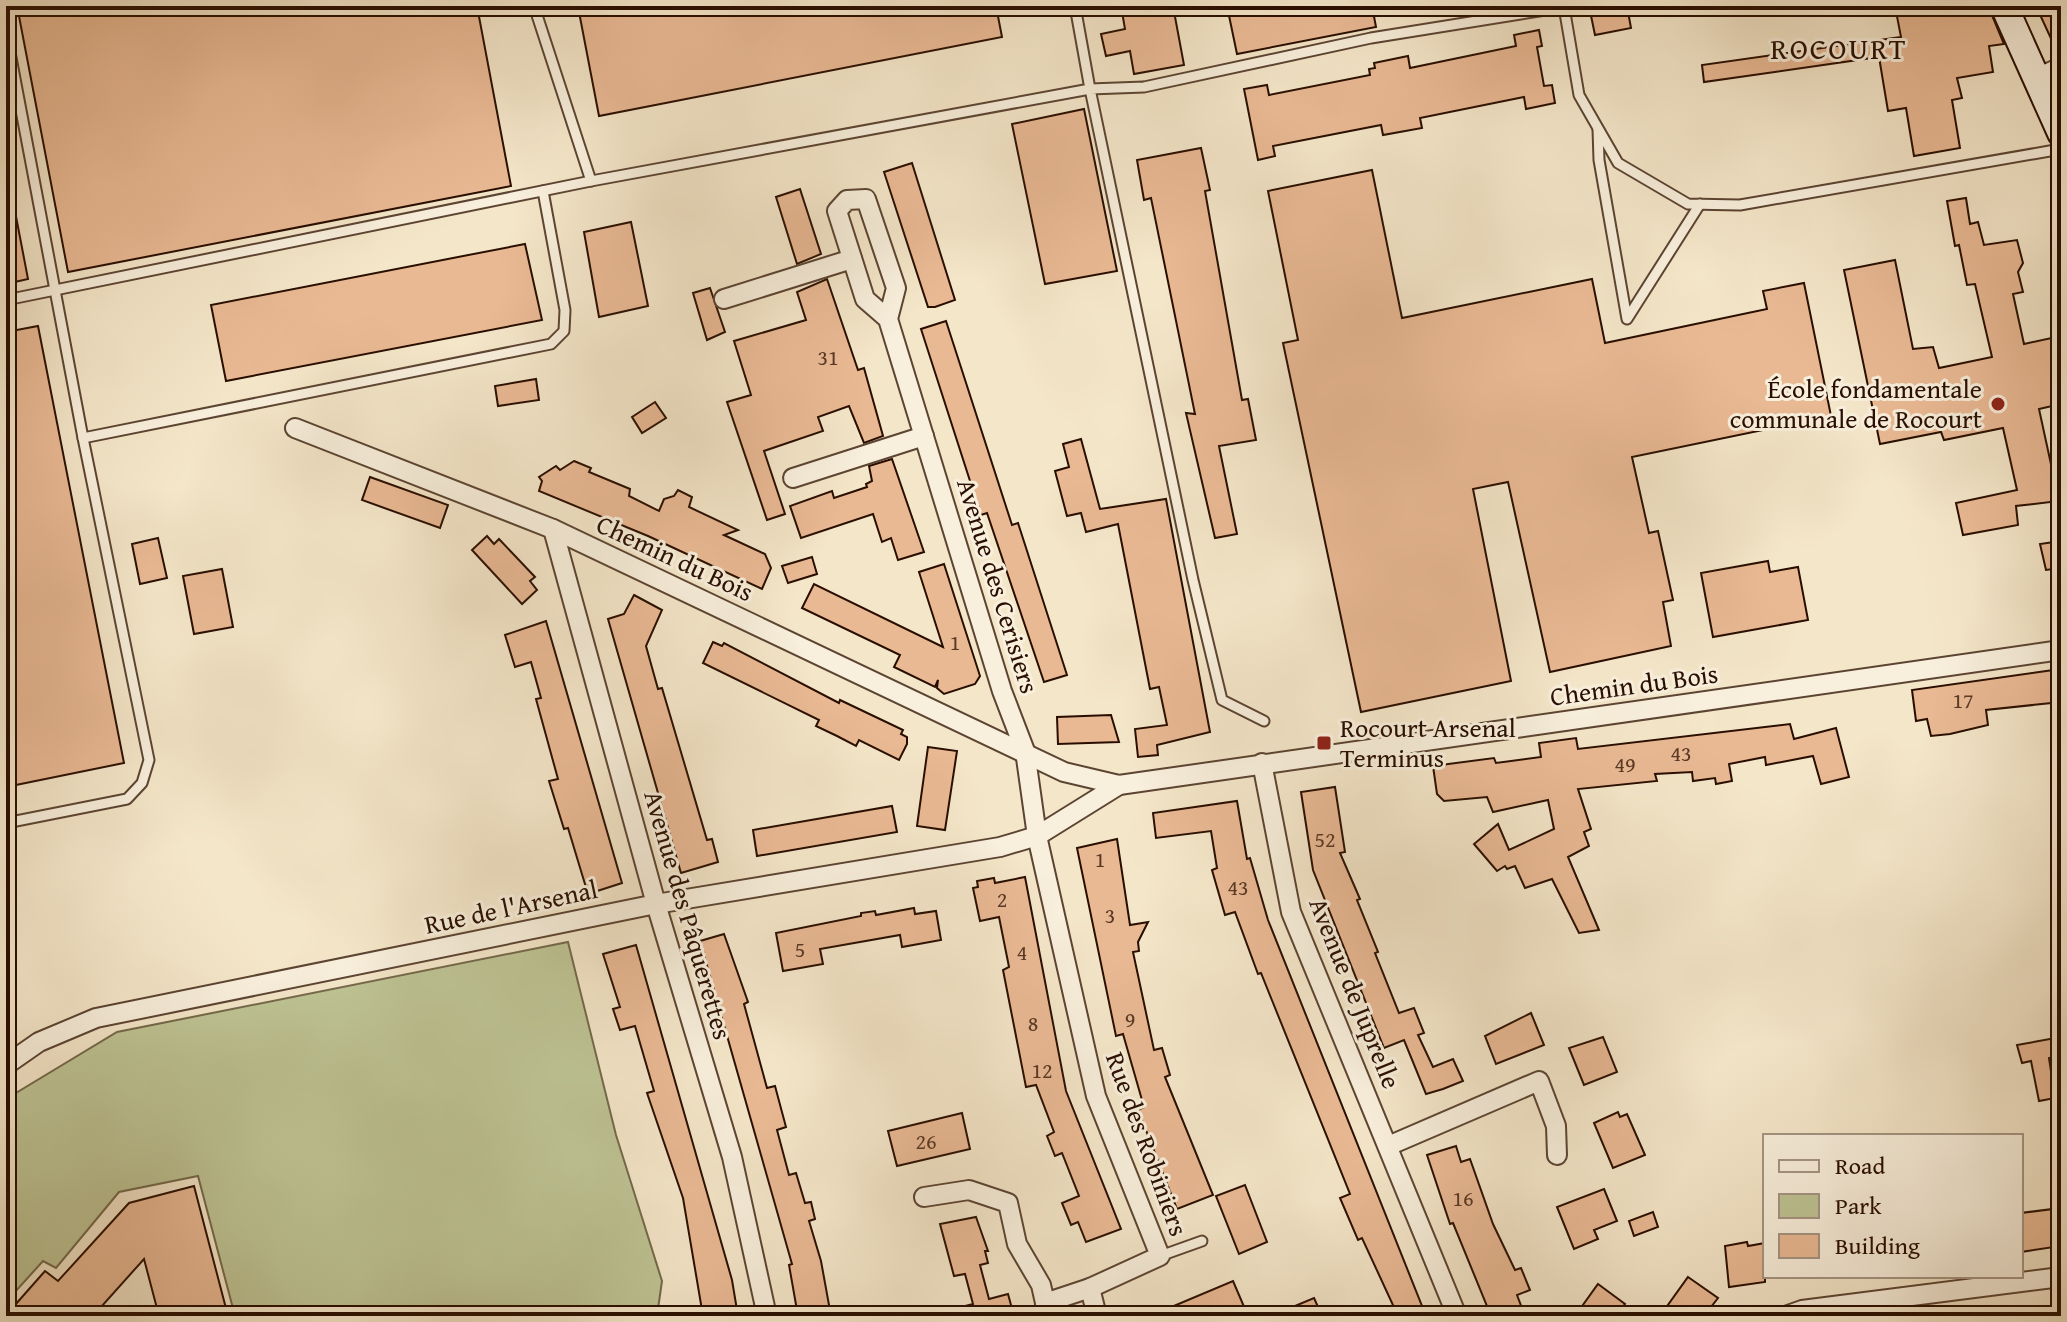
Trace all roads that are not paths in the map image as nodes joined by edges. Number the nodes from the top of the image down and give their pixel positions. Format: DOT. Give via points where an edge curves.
graph roads {
  1 [pos="534,6"];
  2 [pos="1075,6"];
  3 [pos="2004,6"];
  4 [pos="1564,7"];
  5 [pos="6,31"];
  6 [pos="2049,73"];
  7 [pos="1090,89"];
  8 [pos="1597,127"];
  9 [pos="2061,133"];
  10 [pos="2061,149"];
  11 [pos="591,181"];
  12 [pos="543,191"];
  13 [pos="1700,204"];
  14 [pos="852,259"];
  15 [pos="55,290"];
  16 [pos="724,299"];
  17 [pos="6,300"];
  18 [pos="888,319"];
  19 [pos="295,428"];
  20 [pos="924,436"];
  21 [pos="83,438"];
  22 [pos="793,478"];
  23 [pos="553,529"];
  24 [pos="2061,650"];
  25 [pos="1264,721"];
  26 [pos="1025,751"];
  27 [pos="1262,763"];
  28 [pos="1119,785"];
  29 [pos="6,823"];
  30 [pos="1037,836"];
  31 [pos="656,904"];
  32 [pos="6,1065"];
  33 [pos="1388,1146"];
  34 [pos="1557,1155"];
  35 [pos="924,1197"];
  36 [pos="1202,1241"];
  37 [pos="1160,1256"];
  38 [pos="2061,1277"];
  39 [pos="1090,1288"];
  40 [pos="1046,1309"];
  41 [pos="767,1316"];
  42 [pos="1097,1316"];
  43 [pos="1457,1316"];
  44 [pos="1785,1316"];
  1 -- 11 [label="lane"];
  2 -- 7 [label="lane"];
  3 -- 6 [label="main road"];
  4 -- 7 [label="lane" via="1371,38 1144,87"];
  4 -- 8 [label="lane" via="1579,95"];
  5 -- 15 [label="lane"];
  6 -- 9 [label="main road"];
  7 -- 11 [label="lane"];
  7 -- 25 [label="lane" via="1222,700"];
  8 -- 13 [label="lane" via="1618,163 1688,204"];
  8 -- 13 [label="lane" via="1627,319"];
  10 -- 13 [label="lane" via="1740,205"];
  11 -- 12 [label="lane"];
  12 -- 15 [label="lane"];
  12 -- 21 [label="lane" via="565,310 564,331 551,344"];
  14 -- 16 [label="street"];
  14 -- 18 [label="street, Avenue des Cerisiers" via="865,299"];
  14 -- 18 [label="street, Avenue des Cerisiers" via="837,211 847,200 866,199 896,288"];
  15 -- 17 [label="lane"];
  15 -- 21 [label="lane"];
  18 -- 20 [label="street, Avenue des Cerisiers"];
  19 -- 23 [label="street, Chemin du Bois"];
  20 -- 22 [label="street"];
  20 -- 26 [label="street, Avenue des Cerisiers"];
  21 -- 29 [label="lane" via="149,760 142,783 127,799"];
  23 -- 26 [label="street, Chemin du Bois"];
  23 -- 31 [label="street, Avenue des Pâquerettes"];
  24 -- 27 [label="street, Chemin du Bois"];
  26 -- 28 [label="street, Chemin du Bois" via="1064,772"];
  26 -- 30 [label="street"];
  27 -- 28 [label="street, Chemin du Bois"];
  27 -- 33 [label="street, Avenue de Juprelle" via="1291,912"];
  28 -- 30 [label="street, Chemin du Bois"];
  30 -- 31 [label="street, Rue de l'Arsenal" via="1000,847"];
  30 -- 37 [label="street, Rue des Robiniers" via="1096,1096"];
  31 -- 32 [label="street, Rue de l'Arsenal" via="96,1018 39,1042"];
  31 -- 41 [label="street, Avenue des Pâquerettes" via="732,1157"];
  33 -- 34 [label="street" via="1539,1081 1556,1126"];
  33 -- 43 [label="street, Avenue de Juprelle"];
  35 -- 40 [label="street, Rue des Robiniers" via="969,1190 1008,1203 1017,1244 1041,1285"];
  36 -- 37 [label="lane"];
  37 -- 39 [label="street, Rue des Robiniers"];
  38 -- 44 [label="street"];
  39 -- 40 [label="street, Rue des Robiniers"];
  39 -- 42 [label="street"];
}
